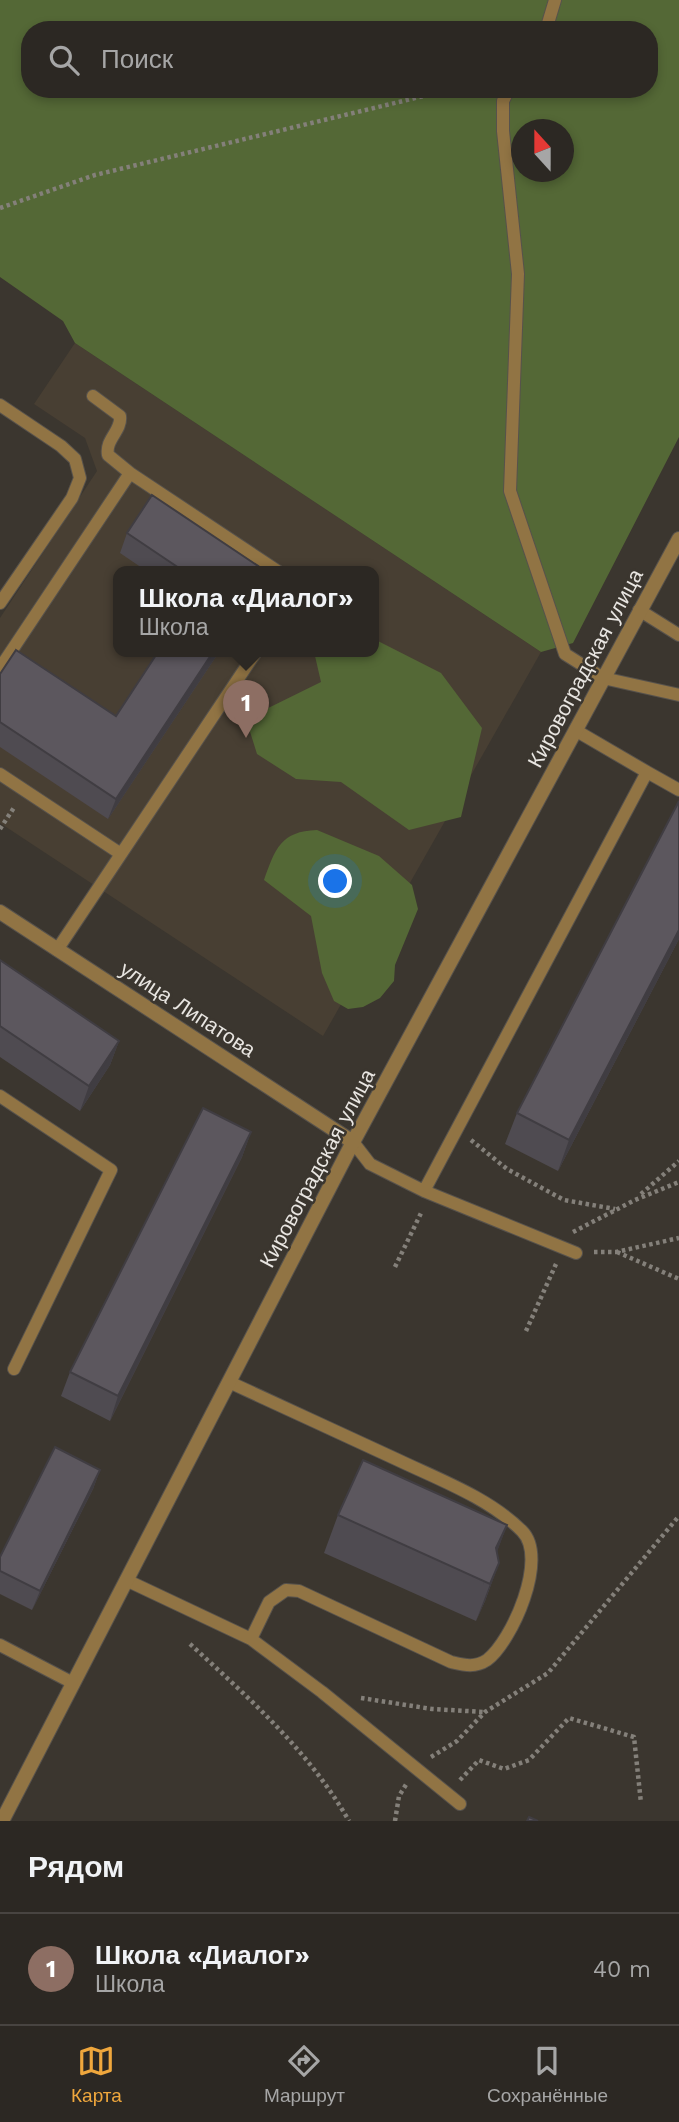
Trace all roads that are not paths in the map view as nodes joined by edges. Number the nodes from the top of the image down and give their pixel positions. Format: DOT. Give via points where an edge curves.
graph roads {
  1 [pos="555,0"];
  2 [pos="549,21"];
  3 [pos="504,98"];
  4 [pos="93,396"];
  5 [pos="0,405"];
  6 [pos="130,473"];
  7 [pos="679,539"];
  8 [pos="270,566"];
  9 [pos="0,603"];
  10 [pos="639,610"];
  11 [pos="679,635"];
  12 [pos="253,657"];
  13 [pos="0,668"];
  14 [pos="603,678"];
  15 [pos="679,695"];
  16 [pos="575,730"];
  17 [pos="647,772"];
  18 [pos="0,774"];
  19 [pos="679,790"];
  20 [pos="121,854"];
  21 [pos="0,912"];
  22 [pos="57,950"];
  23 [pos="0,1096"];
  24 [pos="353,1142"];
  25 [pos="427,1192"];
  26 [pos="576,1253"];
  27 [pos="14,1369"];
  28 [pos="229,1381"];
  29 [pos="126,1580"];
  30 [pos="251,1639"];
  31 [pos="0,1645"];
  32 [pos="73,1683"];
  33 [pos="460,1804"];
  34 [pos="2,1821"];
  1 -- 2 [label="lane"];
  3 -- 14 [label="lane" via="503,131 518,274 510,491 565,654"];
  4 -- 6 [label="lane" via="121,416 108,443 108,455"];
  5 -- 9 [label="lane" via="75,459 80,478 72,498"];
  6 -- 8 [label="lane"];
  6 -- 13 [label="lane"];
  7 -- 10 [label="street, Кировоградская улица"];
  10 -- 11 [label="lane"];
  10 -- 14 [label="street, Кировоградская улица"];
  12 -- 20 [label="lane"];
  14 -- 15 [label="lane"];
  14 -- 16 [label="street, Кировоградская улица"];
  16 -- 17 [label="lane"];
  16 -- 24 [label="street, Кировоградская улица"];
  17 -- 19 [label="lane"];
  17 -- 25 [label="lane"];
  18 -- 20 [label="lane"];
  20 -- 22 [label="lane"];
  21 -- 22 [label="street, улица Липатова"];
  22 -- 24 [label="street, улица Липатова"];
  23 -- 27 [label="lane" via="111,1170"];
  24 -- 25 [label="lane" via="370,1164"];
  24 -- 28 [label="street, Кировоградская улица"];
  25 -- 26 [label="lane"];
  28 -- 29 [label="street, Кировоградская улица"];
  28 -- 30 [label="lane" via="459,1489 526,1534 533,1559 530,1584 500,1647 470,1667 299,1591 278,1593"];
  29 -- 30 [label="lane"];
  29 -- 32 [label="street, Кировоградская улица"];
  30 -- 33 [label="lane"];
  31 -- 32 [label="lane"];
  32 -- 34 [label="street, Кировоградская улица"];
}
